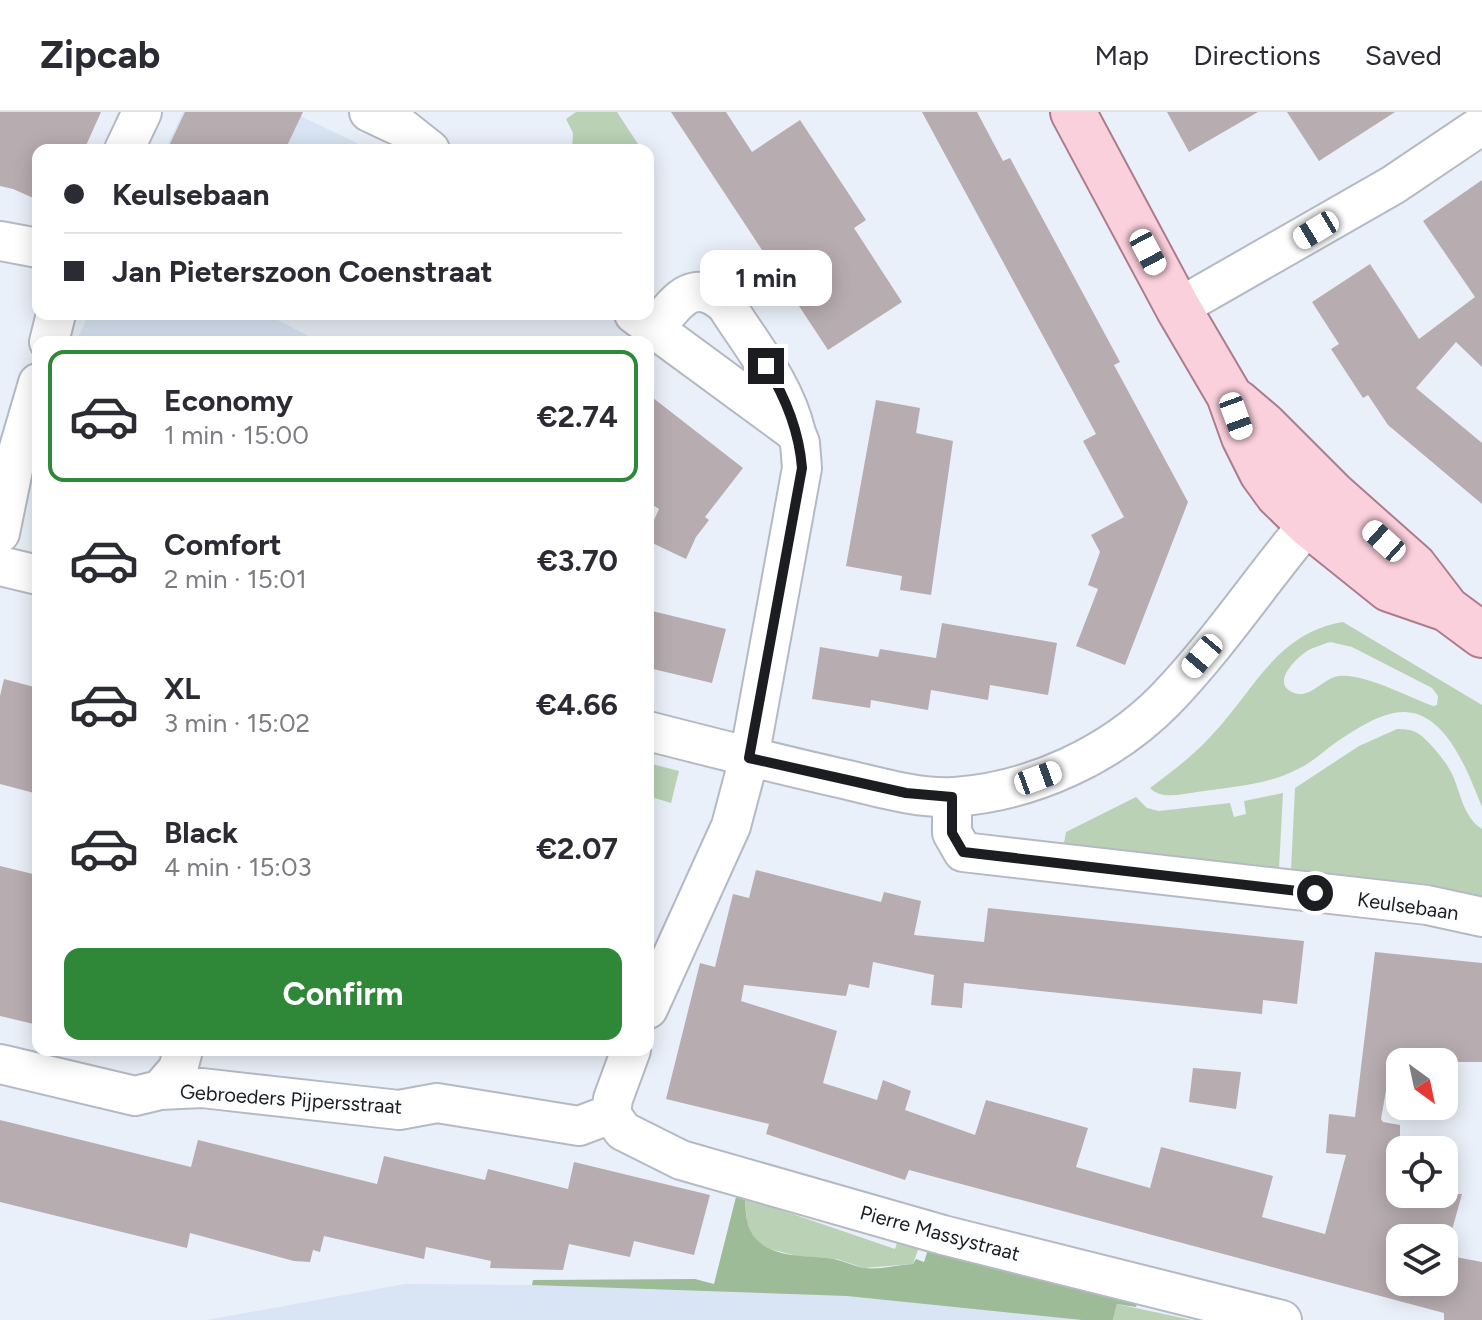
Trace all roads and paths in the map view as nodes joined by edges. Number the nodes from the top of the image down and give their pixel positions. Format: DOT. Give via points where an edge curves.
graph roads {
  1 [pos="142,112"];
  2 [pos="369,112"];
  3 [pos="1073,112"];
  4 [pos="1482,125"];
  5 [pos="127,144"];
  6 [pos="422,144"];
  7 [pos="0,241"];
  8 [pos="32,247"];
  9 [pos="1178,308"];
  10 [pos="654,315"];
  11 [pos="644,322"];
  12 [pos="32,404"];
  13 [pos="796,433"];
  14 [pos="1321,510"];
  15 [pos="0,533"];
  16 [pos="0,566"];
  17 [pos="32,574"];
  18 [pos="1482,635"];
  19 [pos="654,733"];
  20 [pos="749,758"];
  21 [pos="952,797"];
  22 [pos="1482,917"];
  23 [pos="654,996"];
  24 [pos="181,1056"];
  25 [pos="629,1056"];
  26 [pos="0,1064"];
  27 [pos="160,1090"];
  28 [pos="611,1114"];
  29 [pos="1282,1320"];
  1 -- 5 [label="street"];
  2 -- 6 [label="street"];
  3 -- 9 [label="main road"];
  4 -- 9 [label="street" via="1393,185"];
  7 -- 8 [label="street"];
  9 -- 14 [label="main road" via="1229,395 1262,473 1278,495"];
  10 -- 13 [label="street" via="693,292 716,296 779,386"];
  11 -- 13 [label="street"];
  12 -- 15 [label="street"];
  13 -- 20 [label="street" via="802,468"];
  14 -- 18 [label="main road" via="1389,589 1447,609"];
  14 -- 21 [label="street" via="1165,700 1124,736 1080,762 1017,785"];
  16 -- 17 [label="street"];
  19 -- 20 [label="street"];
  20 -- 21 [label="street" via="906,793"];
  20 -- 23 [label="street" via="731,826"];
  21 -- 22 [label="street, Keulsebaan" via="952,833 963,852 1427,905"];
  24 -- 27 [label="street" via="178,1069"];
  25 -- 28 [label="street"];
  26 -- 27 [label="street, Gebroeders Pijpersstraat" via="135,1096"];
  27 -- 28 [label="street, Gebroeders Pijpersstraat" via="202,1088 399,1110 437,1103 579,1126"];
  28 -- 29 [label="street, Pierre Massystraat" via="623,1131 681,1160 943,1235"];
}
